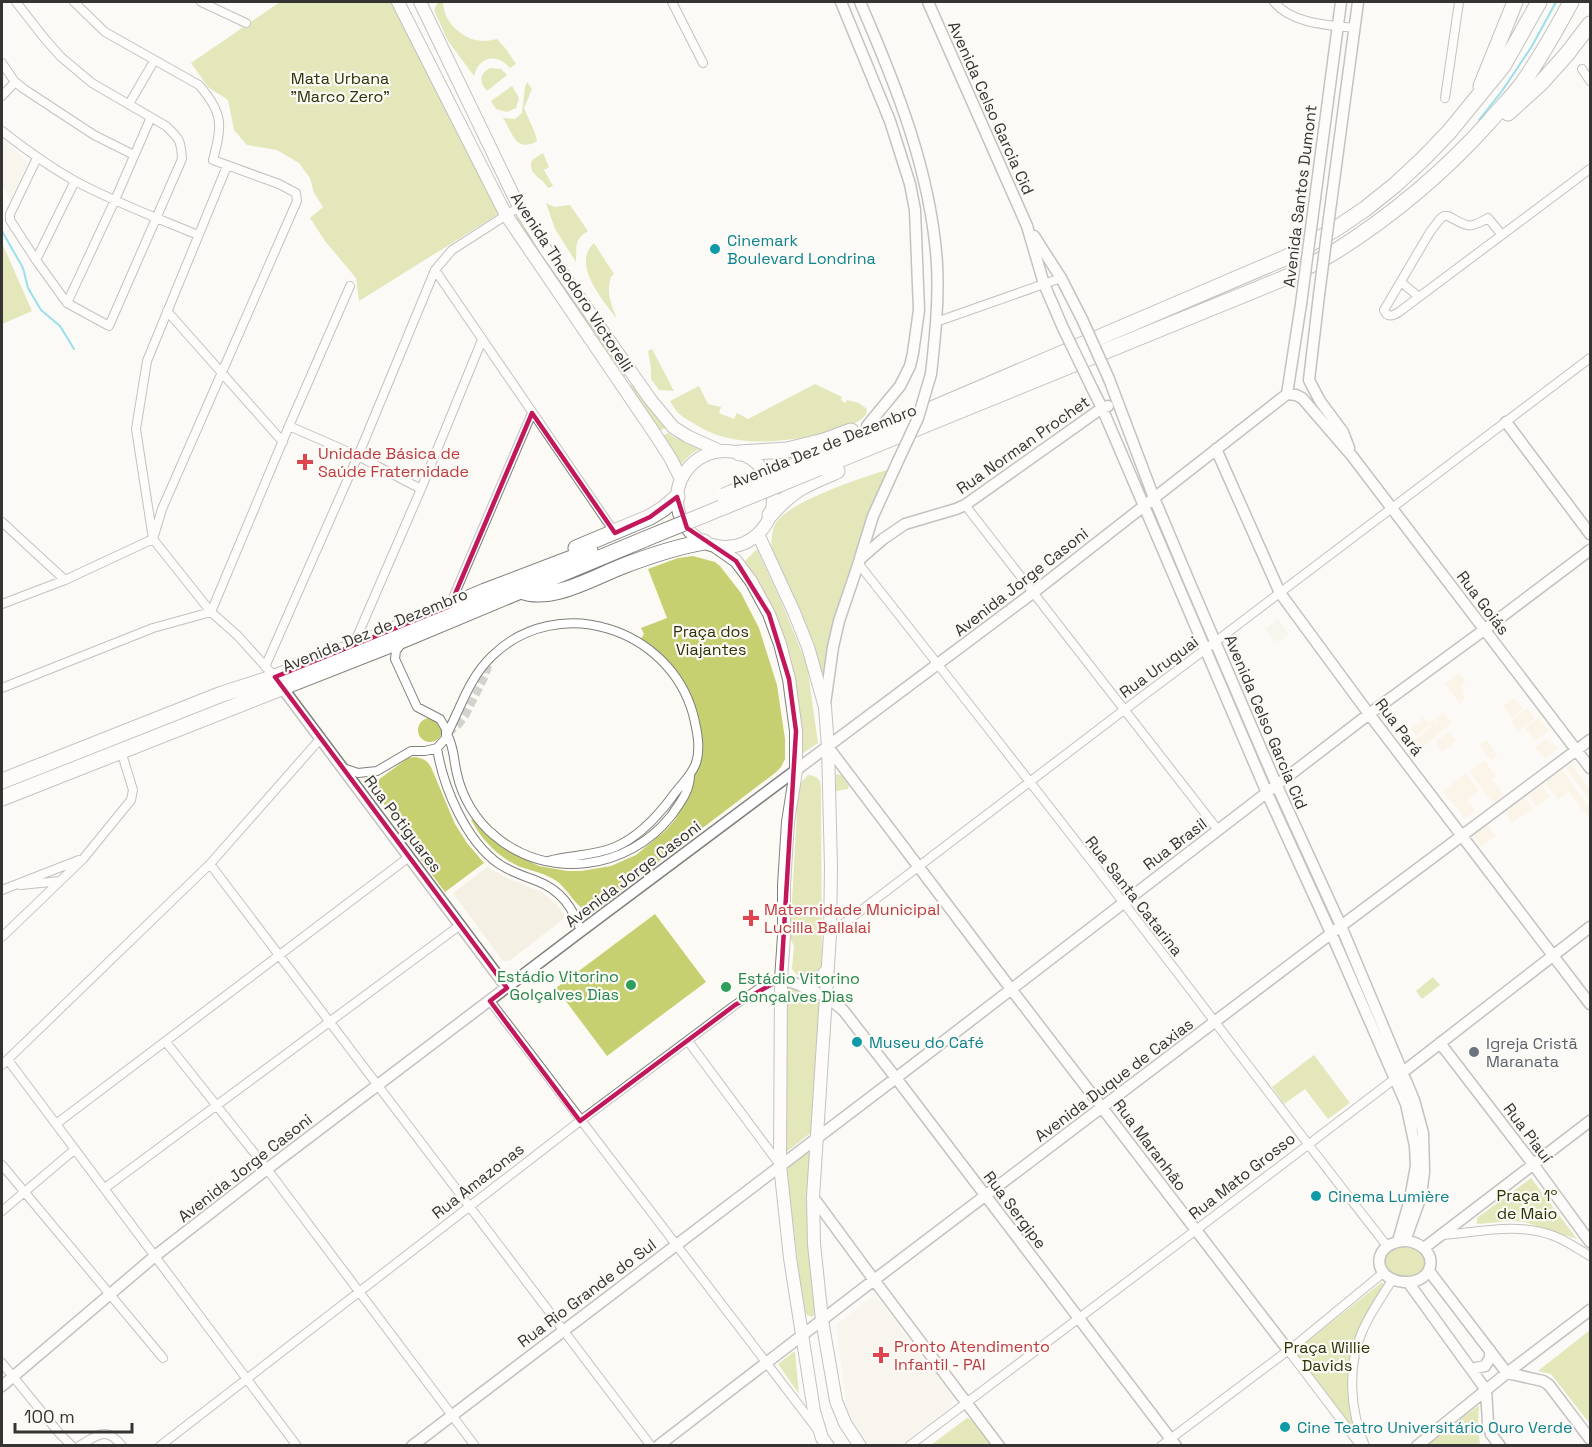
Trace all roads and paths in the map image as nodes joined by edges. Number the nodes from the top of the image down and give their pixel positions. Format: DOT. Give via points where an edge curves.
graph roads {
  1 [pos="16,2"];
  2 [pos="74,2"];
  3 [pos="201,2"];
  4 [pos="398,2"];
  5 [pos="420,2"];
  6 [pos="672,2"];
  7 [pos="841,2"];
  8 [pos="860,2"];
  9 [pos="928,2"];
  10 [pos="1274,2"];
  11 [pos="1341,2"];
  12 [pos="1358,2"];
  13 [pos="1458,2"];
  14 [pos="1515,2"];
  15 [pos="1539,2"];
  16 [pos="1571,2"];
  17 [pos="246,23"];
  18 [pos="1590,24"];
  19 [pos="1338,26"];
  20 [pos="1355,28"];
  21 [pos="154,61"];
  22 [pos="2,63"];
  23 [pos="703,63"];
  24 [pos="1582,69"];
  25 [pos="1590,81"];
  26 [pos="15,82"];
  27 [pos="2,96"];
  28 [pos="1445,98"];
  29 [pos="1474,102"];
  30 [pos="129,104"];
  31 [pos="150,117"];
  32 [pos="2,131"];
  33 [pos="1464,149"];
  34 [pos="134,155"];
  35 [pos="37,158"];
  36 [pos="227,166"];
  37 [pos="1590,169"];
  38 [pos="75,181"];
  39 [pos="115,200"];
  40 [pos="519,207"];
  41 [pos="506,215"];
  42 [pos="157,218"];
  43 [pos="1028,226"];
  44 [pos="198,235"];
  45 [pos="1502,235"];
  46 [pos="36,260"];
  47 [pos="435,270"];
  48 [pos="1061,278"];
  49 [pos="1401,282"];
  50 [pos="1044,284"];
  51 [pos="350,286"];
  52 [pos="1419,297"];
  53 [pos="68,303"];
  54 [pos="167,312"];
  55 [pos="1080,314"];
  56 [pos="1058,315"];
  57 [pos="936,322"];
  58 [pos="482,340"];
  59 [pos="1590,358"];
  60 [pos="222,374"];
  61 [pos="1309,380"];
  62 [pos="1287,394"];
  63 [pos="1118,403"];
  64 [pos="1102,408"];
  65 [pos="532,413"];
  66 [pos="1506,422"];
  67 [pos="289,426"];
  68 [pos="867,426"];
  69 [pos="906,426"];
  70 [pos="283,442"];
  71 [pos="1216,449"];
  72 [pos="720,451"];
  73 [pos="738,453"];
  74 [pos="358,456"];
  75 [pos="1352,456"];
  76 [pos="681,479"];
  77 [pos="421,489"];
  78 [pos="677,497"];
  79 [pos="1154,498"];
  80 [pos="965,505"];
  81 [pos="1144,506"];
  82 [pos="1391,508"];
  83 [pos="770,515"];
  84 [pos="2,522"];
  85 [pos="615,533"];
  86 [pos="758,534"];
  87 [pos="1590,534"];
  88 [pos="153,539"];
  89 [pos="708,544"];
  90 [pos="1590,550"];
  91 [pos="859,561"];
  92 [pos="65,580"];
  93 [pos="1189,581"];
  94 [pos="1176,582"];
  95 [pos="519,586"];
  96 [pos="1034,592"];
  97 [pos="1280,593"];
  98 [pos="2,604"];
  99 [pos="450,606"];
  100 [pos="1200,606"];
  101 [pos="1189,611"];
  102 [pos="211,612"];
  103 [pos="1484,630"];
  104 [pos="403,640"];
  105 [pos="1215,642"];
  106 [pos="352,647"];
  107 [pos="1205,650"];
  108 [pos="938,664"];
  109 [pos="274,677"];
  110 [pos="2,688"];
  111 [pos="1243,706"];
  112 [pos="825,707"];
  113 [pos="1124,710"];
  114 [pos="1232,710"];
  115 [pos="1369,714"];
  116 [pos="447,734"];
  117 [pos="321,738"];
  118 [pos="1590,740"];
  119 [pos="828,747"];
  120 [pos="437,748"];
  121 [pos="121,751"];
  122 [pos="1577,751"];
  123 [pos="343,768"];
  124 [pos="1590,768"];
  125 [pos="796,771"];
  126 [pos="2,781"];
  127 [pos="1029,783"];
  128 [pos="1277,786"];
  129 [pos="1267,793"];
  130 [pos="2,798"];
  131 [pos="1218,830"];
  132 [pos="1462,836"];
  133 [pos="1299,847"];
  134 [pos="409,857"];
  135 [pos="83,859"];
  136 [pos="210,864"];
  137 [pos="918,867"];
  138 [pos="60,881"];
  139 [pos="10,886"];
  140 [pos="1317,889"];
  141 [pos="2,890"];
  142 [pos="1123,903"];
  143 [pos="459,926"];
  144 [pos="1341,926"];
  145 [pos="1590,927"];
  146 [pos="581,931"];
  147 [pos="1331,933"];
  148 [pos="830,934"];
  149 [pos="2,937"];
  150 [pos="1554,954"];
  151 [pos="279,956"];
  152 [pos="828,969"];
  153 [pos="781,979"];
  154 [pos="803,986"];
  155 [pos="507,988"];
  156 [pos="1011,989"];
  157 [pos="827,997"];
  158 [pos="489,1001"];
  159 [pos="1590,1004"];
  160 [pos="330,1022"];
  161 [pos="1215,1022"];
  162 [pos="688,1041"];
  163 [pos="166,1042"];
  164 [pos="1440,1043"];
  165 [pos="5,1062"];
  166 [pos="1399,1075"];
  167 [pos="896,1078"];
  168 [pos="377,1085"];
  169 [pos="216,1105"];
  170 [pos="1102,1107"];
  171 [pos="580,1121"];
  172 [pos="1590,1121"];
  173 [pos="56,1124"];
  174 [pos="817,1137"];
  175 [pos="1307,1144"];
  176 [pos="74,1150"];
  177 [pos="1533,1164"];
  178 [pos="2,1165"];
  179 [pos="780,1166"];
  180 [pos="267,1169"];
  181 [pos="105,1188"];
  182 [pos="24,1192"];
  183 [pos="986,1196"];
  184 [pos="813,1197"];
  185 [pos="470,1207"];
  186 [pos="2,1211"];
  187 [pos="1196,1230"];
  188 [pos="1440,1235"];
  189 [pos="1590,1242"];
  190 [pos="1397,1243"];
  191 [pos="676,1244"];
  192 [pos="1424,1248"];
  193 [pos="155,1256"];
  194 [pos="1590,1256"];
  195 [pos="1429,1270"];
  196 [pos="1388,1276"];
  197 [pos="874,1280"];
  198 [pos="1408,1282"];
  199 [pos="110,1293"];
  200 [pos="359,1293"];
  201 [pos="1590,1310"];
  202 [pos="1078,1317"];
  203 [pos="822,1320"];
  204 [pos="563,1330"];
  205 [pos="803,1334"];
  206 [pos="1288,1350"];
  207 [pos="1490,1350"];
  208 [pos="163,1358"];
  209 [pos="766,1362"];
  210 [pos="2,1363"];
  211 [pos="1471,1369"];
  212 [pos="1508,1373"];
  213 [pos="13,1376"];
  214 [pos="247,1378"];
  215 [pos="2,1386"];
  216 [pos="1486,1390"];
  217 [pos="967,1402"];
  218 [pos="452,1415"];
  219 [pos="1590,1439"];
  220 [pos="825,1442"];
  221 [pos="1169,1443"];
  222 [pos="72,1446"];
  223 [pos="80,1446"];
  224 [pos="122,1446"];
  225 [pos="160,1446"];
  226 [pos="297,1446"];
  227 [pos="412,1446"];
  228 [pos="475,1446"];
  229 [pos="651,1446"];
  230 [pos="658,1446"];
  231 [pos="860,1446"];
  232 [pos="909,1446"];
  233 [pos="999,1446"];
  234 [pos="1363,1446"];
  235 [pos="1417,1446"];
  236 [pos="1500,1446"];
  1 -- 30 [label="street" via="61,57"];
  2 -- 21 [label="street" via="105,32"];
  3 -- 17 [label="street"];
  4 -- 41 [label="main road, Avenida Theodoro Victorelli"];
  5 -- 40 [label="main road, Avenida Theodoro Victorelli"];
  6 -- 23 [label="street"];
  7 -- 68 [label="street" via="903,161 916,233 919,310 911,360 900,386"];
  8 -- 57 [label="street" via="887,64 920,161 937,265"];
  9 -- 43 [label="street, Avenida Celso Garcia Cid"];
  10 -- 19 [label="street" via="1302,19"];
  11 -- 19 [label="street, Avenida Santos Dumont"];
  12 -- 20 [label="street, Avenida Santos Dumont"];
  13 -- 28 [label="street"];
  14 -- 29 [label="highway"];
  15 -- 29 [label="highway, Avenida Dez de Dezembro" via="1503,66"];
  16 -- 33 [label="highway, Avenida Dez de Dezembro" via="1521,86"];
  18 -- 33 [label="highway" via="1541,83"];
  19 -- 20 [label="street"];
  19 -- 62 [label="street, Avenida Santos Dumont, bridge"];
  20 -- 61 [label="street, Avenida Santos Dumont, bridge"];
  21 -- 30 [label="street"];
  21 -- 36 [label="street" via="199,85 209,97 220,120 213,160"];
  22 -- 26 [label="street"];
  24 -- 25 [label="street"];
  26 -- 27 [label="street"];
  26 -- 34 [label="street" via="94,135"];
  29 -- 69 [label="highway, Avenida Dez de Dezembro" via="1443,139 1395,185 1334,230 1287,257"];
  30 -- 31 [label="street"];
  31 -- 34 [label="street"];
  31 -- 42 [label="street" via="166,126 181,143 182,159"];
  32 -- 35 [label="street"];
  33 -- 69 [label="highway, Avenida Dez de Dezembro" via="1373,226 1287,277"];
  34 -- 39 [label="street"];
  35 -- 38 [label="street"];
  35 -- 46 [label="street" via="10,214"];
  36 -- 44 [label="street"];
  36 -- 60 [label="street" via="291,189 297,201"];
  37 -- 45 [label="street"];
  38 -- 39 [label="street"];
  38 -- 46 [label="street"];
  39 -- 42 [label="street"];
  39 -- 53 [label="street"];
  40 -- 41 [label="street"];
  40 -- 72 [label="main road, Avenida Theodoro Victorelli" via="673,427"];
  41 -- 47 [label="street" via="452,250"];
  41 -- 76 [label="main road, Avenida Theodoro Victorelli" via="655,434"];
  42 -- 44 [label="street"];
  42 -- 53 [label="street" via="109,326"];
  43 -- 48 [label="street, Avenida Celso Garcia Cid"];
  43 -- 50 [label="street, Avenida Celso Garcia Cid"];
  44 -- 54 [label="street"];
  45 -- 49 [label="street" via="1488,218 1470,226 1444,216"];
  45 -- 52 [label="street"];
  46 -- 53 [label="street"];
  47 -- 58 [label="street"];
  47 -- 74 [label="street"];
  48 -- 50 [label="street"];
  48 -- 55 [label="street, Avenida Celso Garcia Cid"];
  49 -- 52 [label="street"];
  49 -- 52 [label="street" via="1384,310 1386,314 1394,316"];
  50 -- 56 [label="street, Avenida Celso Garcia Cid"];
  50 -- 57 [label="street"];
  51 -- 67 [label="street"];
  54 -- 60 [label="street"];
  54 -- 88 [label="street" via="147,361 136,429"];
  55 -- 56 [label="street" via="1070,307 1062,308"];
  55 -- 63 [label="street, Avenida Celso Garcia Cid, bridge"];
  56 -- 64 [label="street, Avenida Celso Garcia Cid, bridge"];
  57 -- 91 [label="street, bridge" via="931,374 918,418 873,516"];
  58 -- 65 [label="street"];
  58 -- 77 [label="street"];
  59 -- 66 [label="street, Rua Uruguai"];
  60 -- 70 [label="street"];
  60 -- 88 [label="street" via="162,509"];
  61 -- 75 [label="street, Rua Goiás" via="1343,432"];
  62 -- 71 [label="street, Avenida Jorge Casoni"];
  62 -- 75 [label="street, Rua Goiás" via="1302,398"];
  63 -- 64 [label="street, Rua Norman Prochet"];
  63 -- 79 [label="street, Avenida Celso Garcia Cid"];
  64 -- 80 [label="street, Rua Norman Prochet"];
  64 -- 81 [label="street, Avenida Celso Garcia Cid"];
  65 -- 85 [label="street"];
  65 -- 99 [label="street"];
  66 -- 82 [label="street, Rua Uruguai"];
  66 -- 87 [label="street"];
  67 -- 70 [label="street"];
  67 -- 74 [label="street"];
  68 -- 69 [label="highway"];
  68 -- 73 [label="highway" via="799,447"];
  69 -- 83 [label="highway" via="893,443 795,490"];
  69 -- 95 [label="highway, Avenida Dez de Dezembro, bridge"];
  70 -- 102 [label="street"];
  71 -- 79 [label="street, Avenida Jorge Casoni"];
  71 -- 97 [label="street, Rua Pará"];
  72 -- 73 [label="main road"];
  72 -- 76 [label="main road" via="701,457"];
  73 -- 83 [label="main road" via="749,457 765,472 772,493"];
  74 -- 77 [label="street"];
  74 -- 109 [label="street"];
  75 -- 82 [label="street, Rua Goiás"];
  76 -- 78 [label="main road"];
  77 -- 106 [label="street"];
  78 -- 85 [label="highway" via="650,518"];
  78 -- 89 [label="main road" via="687,528"];
  79 -- 81 [label="street, Avenida Jorge Casoni"];
  79 -- 93 [label="street, Avenida Celso Garcia Cid"];
  80 -- 91 [label="street, Rua Norman Prochet" via="906,524"];
  80 -- 96 [label="street"];
  81 -- 94 [label="street, Avenida Celso Garcia Cid"];
  81 -- 96 [label="street, Avenida Jorge Casoni"];
  82 -- 97 [label="street, Rua Uruguai"];
  82 -- 103 [label="street, Rua Goiás"];
  83 -- 86 [label="main road"];
  84 -- 92 [label="street"];
  85 -- 95 [label="highway" via="541,563"];
  86 -- 89 [label="main road" via="737,545"];
  86 -- 112 [label="main road" via="808,647"];
  88 -- 92 [label="street"];
  88 -- 102 [label="street"];
  89 -- 95 [label="highway" via="690,544 654,555 550,594 537,595"];
  89 -- 125 [label="main road" via="736,561 751,581 780,644 796,730"];
  90 -- 103 [label="street, Rua Brasil"];
  91 -- 108 [label="street, Rua Santa Catarina"];
  91 -- 112 [label="street" via="839,621"];
  92 -- 98 [label="street"];
  93 -- 94 [label="street"];
  93 -- 100 [label="street, Avenida Celso Garcia Cid"];
  94 -- 101 [label="street, Avenida Celso Garcia Cid"];
  95 -- 99 [label="highway, Avenida Dez de Dezembro"];
  95 -- 104 [label="highway, Avenida Dez de Dezembro"];
  96 -- 108 [label="street, Avenida Jorge Casoni"];
  96 -- 113 [label="street"];
  97 -- 105 [label="street, Rua Uruguai"];
  97 -- 115 [label="street, Rua Pará"];
  99 -- 106 [label="highway, Avenida Dez de Dezembro"];
  100 -- 101 [label="street"];
  100 -- 105 [label="street, Avenida Celso Garcia Cid"];
  101 -- 107 [label="street, Avenida Celso Garcia Cid"];
  102 -- 109 [label="street"];
  102 -- 110 [label="street" via="153,628"];
  103 -- 115 [label="street, Rua Brasil"];
  103 -- 122 [label="street, Rua Goiás"];
  104 -- 109 [label="highway, Avenida Dez de Dezembro"];
  104 -- 116 [label="street" via="395,659 417,707 440,719"];
  105 -- 107 [label="street, Rua Uruguai"];
  105 -- 111 [label="street, Avenida Celso Garcia Cid"];
  106 -- 109 [label="highway, Avenida Dez de Dezembro"];
  107 -- 113 [label="street, Rua Uruguai"];
  107 -- 114 [label="street, Avenida Celso Garcia Cid"];
  108 -- 119 [label="street, Avenida Jorge Casoni"];
  108 -- 127 [label="street, Rua Santa Catarina"];
  109 -- 117 [label="street, Rua Potiguares"];
  109 -- 121 [label="highway, Avenida Dez de Dezembro"];
  109 -- 126 [label="highway, Avenida Dez de Dezembro"];
  111 -- 114 [label="street"];
  111 -- 128 [label="street, Avenida Celso Garcia Cid"];
  112 -- 119 [label="main road"];
  113 -- 127 [label="street, Rua Uruguai"];
  113 -- 131 [label="street"];
  114 -- 129 [label="street, Avenida Celso Garcia Cid"];
  115 -- 128 [label="street, Rua Brasil"];
  115 -- 132 [label="street, Rua Pará"];
  116 -- 116 [label="street" via="460,786 481,821 522,854 548,861 602,852 628,840 657,816 690,775 698,755 696,725 675,675 656,655 625,635 578,623 519,635 492,656 472,680"];
  116 -- 120 [label="street"];
  117 -- 123 [label="street, Rua Potiguares"];
  117 -- 136 [label="street"];
  118 -- 122 [label="street, Avenida Duque de Caxias"];
  119 -- 125 [label="street, Avenida Jorge Casoni"];
  119 -- 137 [label="street, Rua Maranhão"];
  119 -- 148 [label="main road"];
  120 -- 123 [label="street" via="411,751 377,771 358,773"];
  120 -- 146 [label="street" via="443,775 463,822 479,846 511,871 559,894 570,906"];
  121 -- 130 [label="highway, Avenida Dez de Dezembro"];
  121 -- 135 [label="street" via="133,790 131,800"];
  122 -- 124 [label="street, Rua Goiás"];
  122 -- 132 [label="street, Avenida Duque de Caxias"];
  123 -- 134 [label="street, Rua Potiguares"];
  125 -- 146 [label="street, Avenida Jorge Casoni"];
  125 -- 153 [label="main road" via="788,822"];
  127 -- 137 [label="street, Rua Uruguai"];
  127 -- 142 [label="street, Rua Santa Catarina"];
  128 -- 129 [label="street, Rua Brasil"];
  128 -- 133 [label="street, Avenida Celso Garcia Cid"];
  129 -- 131 [label="street, Rua Brasil"];
  129 -- 133 [label="street, Avenida Celso Garcia Cid"];
  131 -- 142 [label="street, Rua Brasil"];
  132 -- 144 [label="street, Avenida Duque de Caxias"];
  132 -- 150 [label="street, Rua Pará"];
  133 -- 140 [label="street, Avenida Celso Garcia Cid"];
  134 -- 143 [label="street, Rua Potiguares"];
  134 -- 151 [label="street"];
  135 -- 138 [label="street"];
  135 -- 139 [label="street"];
  136 -- 151 [label="street"];
  136 -- 165 [label="street"];
  137 -- 148 [label="street, Rua Uruguai"];
  137 -- 156 [label="street, Rua Maranhão"];
  138 -- 139 [label="street"];
  138 -- 149 [label="street"];
  139 -- 141 [label="street"];
  140 -- 144 [label="street, Avenida Celso Garcia Cid"];
  140 -- 147 [label="street, Avenida Celso Garcia Cid"];
  142 -- 156 [label="street, Rua Brasil"];
  142 -- 161 [label="street, Rua Santa Catarina"];
  143 -- 155 [label="street, Rua Potiguares"];
  143 -- 160 [label="street"];
  144 -- 147 [label="street, Avenida Duque de Caxias"];
  144 -- 166 [label="street, Avenida Celso Garcia Cid"];
  145 -- 150 [label="street, Rua Mato Grosso"];
  146 -- 155 [label="street, Avenida Jorge Casoni"];
  147 -- 161 [label="street, Avenida Duque de Caxias"];
  147 -- 166 [label="street, Avenida Celso Garcia Cid"];
  148 -- 152 [label="main road"];
  150 -- 159 [label="street, Rua Pará"];
  150 -- 164 [label="street, Rua Mato Grosso"];
  151 -- 160 [label="street"];
  151 -- 163 [label="street"];
  152 -- 154 [label="main road" via="817,981"];
  152 -- 157 [label="main road"];
  153 -- 154 [label="street"];
  153 -- 162 [label="street, Rua Amazonas" via="755,990"];
  153 -- 179 [label="main road"];
  154 -- 157 [label="street"];
  155 -- 158 [label="street, Avenida Jorge Casoni"];
  156 -- 167 [label="street, Rua Brasil"];
  156 -- 170 [label="street, Rua Maranhão"];
  157 -- 167 [label="street, Rua Sergipe" via="843,1010"];
  157 -- 174 [label="main road"];
  158 -- 168 [label="street, Avenida Jorge Casoni"];
  158 -- 171 [label="street"];
  160 -- 168 [label="street"];
  160 -- 169 [label="street"];
  161 -- 170 [label="street, Avenida Duque de Caxias"];
  161 -- 175 [label="street, Rua Santa Catarina"];
  162 -- 171 [label="street, Rua Amazonas"];
  162 -- 179 [label="street"];
  163 -- 169 [label="street"];
  163 -- 173 [label="street"];
  164 -- 166 [label="street, Rua Mato Grosso"];
  164 -- 177 [label="street, Rua Piauí"];
  165 -- 173 [label="street"];
  166 -- 175 [label="street, Rua Mato Grosso"];
  166 -- 190 [label="street, Avenida Celso Garcia Cid" via="1419,1114 1424,1148 1422,1192"];
  167 -- 174 [label="street, Rua Brasil"];
  167 -- 183 [label="street, Rua Sergipe"];
  168 -- 180 [label="street, Avenida Jorge Casoni"];
  168 -- 185 [label="street"];
  169 -- 180 [label="street"];
  169 -- 181 [label="street"];
  170 -- 183 [label="street, Avenida Duque de Caxias"];
  170 -- 187 [label="street, Rua Maranhão"];
  171 -- 185 [label="street, Rua Amazonas"];
  171 -- 191 [label="street"];
  172 -- 177 [label="street"];
  173 -- 176 [label="street"];
  174 -- 179 [label="street, Rua Brasil"];
  174 -- 184 [label="main road"];
  175 -- 187 [label="street, Rua Mato Grosso"];
  175 -- 190 [label="street, Rua Santa Catarina"];
  176 -- 181 [label="street"];
  176 -- 182 [label="street"];
  177 -- 188 [label="street"];
  177 -- 189 [label="street, Rua Piauí"];
  178 -- 182 [label="street"];
  179 -- 191 [label="street, Rua Rio Grande do Sul"];
  179 -- 205 [label="main road"];
  180 -- 193 [label="street, Avenida Jorge Casoni"];
  180 -- 200 [label="street"];
  181 -- 193 [label="street"];
  182 -- 186 [label="street"];
  182 -- 199 [label="street"];
  183 -- 197 [label="street, Avenida Duque de Caxias"];
  183 -- 202 [label="street, Rua Sergipe"];
  184 -- 197 [label="street"];
  184 -- 203 [label="main road"];
  185 -- 200 [label="street, Rua Amazonas"];
  185 -- 204 [label="street"];
  187 -- 202 [label="street, Rua Mato Grosso"];
  187 -- 206 [label="street, Rua Maranhão"];
  188 -- 192 [label="street"];
  188 -- 194 [label="street" via="1527,1229 1552,1236"];
  190 -- 192 [label="street" via="1416,1243"];
  190 -- 196 [label="street" via="1380,1256 1380,1266"];
  191 -- 204 [label="street, Rua Rio Grande do Sul"];
  191 -- 209 [label="street"];
  192 -- 195 [label="street" via="1431,1260"];
  193 -- 199 [label="street, Avenida Jorge Casoni"];
  193 -- 214 [label="street"];
  195 -- 198 [label="street" via="1422,1278"];
  195 -- 207 [label="street"];
  196 -- 198 [label="street"];
  196 -- 206 [label="street"];
  196 -- 234 [label="street" via="1361,1333 1354,1363 1355,1413"];
  197 -- 203 [label="street, Avenida Duque de Caxias"];
  197 -- 217 [label="street"];
  198 -- 211 [label="street"];
  199 -- 208 [label="street"];
  199 -- 213 [label="street, Avenida Jorge Casoni"];
  200 -- 214 [label="street, Rua Amazonas"];
  200 -- 218 [label="street"];
  201 -- 212 [label="street"];
  202 -- 217 [label="street, Rua Mato Grosso"];
  202 -- 221 [label="street, Rua Sergipe"];
  203 -- 205 [label="street, Avenida Duque de Caxias"];
  203 -- 231 [label="main road" via="836,1401"];
  204 -- 218 [label="street, Rua Rio Grande do Sul"];
  204 -- 229 [label="street"];
  205 -- 209 [label="street, Avenida Duque de Caxias"];
  205 -- 220 [label="main road" via="814,1411"];
  206 -- 221 [label="street"];
  206 -- 234 [label="street, Rua Maranhão"];
  207 -- 211 [label="street" via="1485,1366"];
  207 -- 212 [label="street"];
  209 -- 220 [label="street"];
  209 -- 230 [label="street, Avenida Duque de Caxias"];
  210 -- 213 [label="street"];
  211 -- 216 [label="street"];
  212 -- 216 [label="street"];
  212 -- 219 [label="street" via="1549,1385"];
  213 -- 215 [label="street, Avenida Jorge Casoni"];
  213 -- 222 [label="street"];
  214 -- 225 [label="street, Rua Amazonas"];
  214 -- 226 [label="street"];
  216 -- 235 [label="street"];
  216 -- 236 [label="street" via="1488,1423"];
  217 -- 232 [label="street, Rua Mato Grosso"];
  217 -- 233 [label="street"];
  218 -- 227 [label="street, Rua Rio Grande do Sul"];
  218 -- 228 [label="street"];
  223 -- 224 [label="street" via="105,1433"];
}
